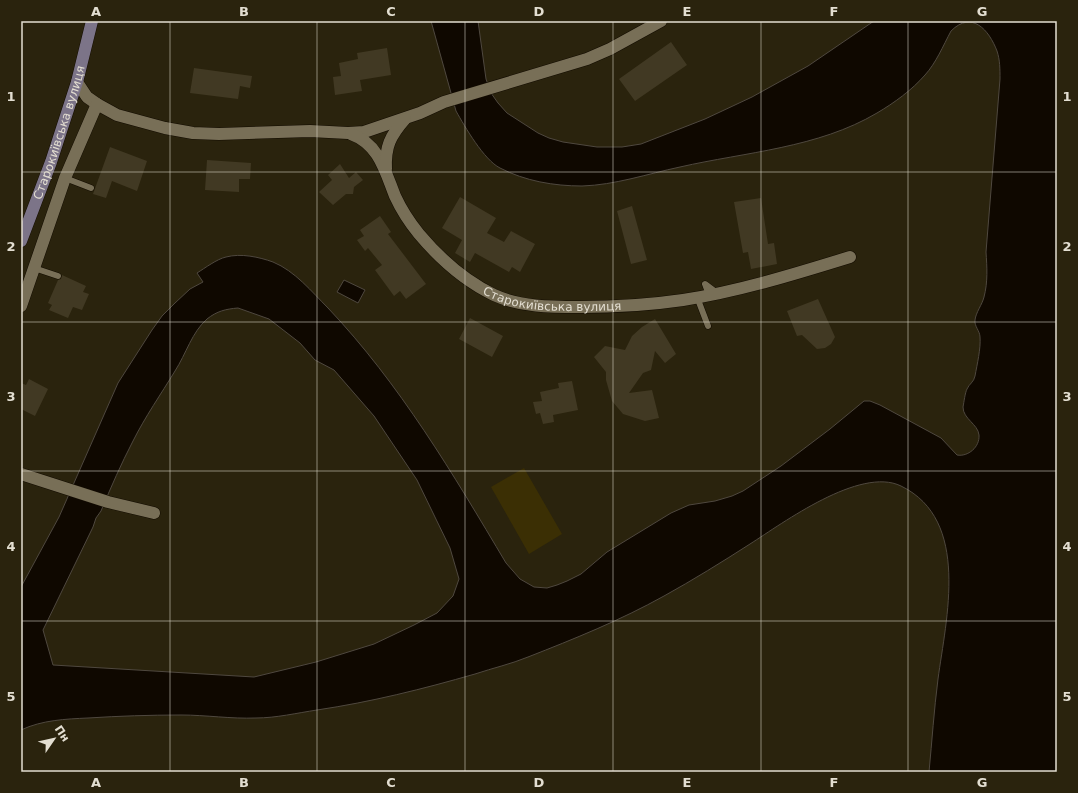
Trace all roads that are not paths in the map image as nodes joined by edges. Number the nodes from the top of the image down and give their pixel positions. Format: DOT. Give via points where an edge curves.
graph roads {
  1 [pos="92,21"];
  2 [pos="661,21"];
  3 [pos="78,82"];
  4 [pos="97,104"];
  5 [pos="405,118"];
  6 [pos="326,131"];
  7 [pos="386,171"];
  8 [pos="65,178"];
  9 [pos="91,188"];
  10 [pos="21,242"];
  11 [pos="850,257"];
  12 [pos="34,268"];
  13 [pos="58,276"];
  14 [pos="697,297"];
  15 [pos="21,306"];
  16 [pos="708,326"];
  17 [pos="21,474"];
  18 [pos="154,513"];
  1 -- 3 [label="street, Старокиївська вулиця"];
  2 -- 5 [label="street" via="587,59 444,102"];
  3 -- 4 [label="street" via="87,97"];
  3 -- 10 [label="street, Старокиївська вулиця"];
  4 -- 6 [label="street" via="117,115 193,133"];
  4 -- 8 [label="street"];
  5 -- 6 [label="street" via="364,132"];
  5 -- 7 [label="street" via="389,142"];
  6 -- 7 [label="street, Старокиївська вулиця" via="347,133 362,139 376,152"];
  7 -- 14 [label="street, Старокиївська вулиця" via="405,214 429,245 460,273 494,295 527,304 560,307 651,304"];
  8 -- 9 [label="lane"];
  8 -- 12 [label="street"];
  11 -- 14 [label="street, Старокиївська вулиця" via="772,280"];
  12 -- 13 [label="lane"];
  12 -- 15 [label="street"];
  14 -- 16 [label="lane"];
  17 -- 18 [label="street"];
}
